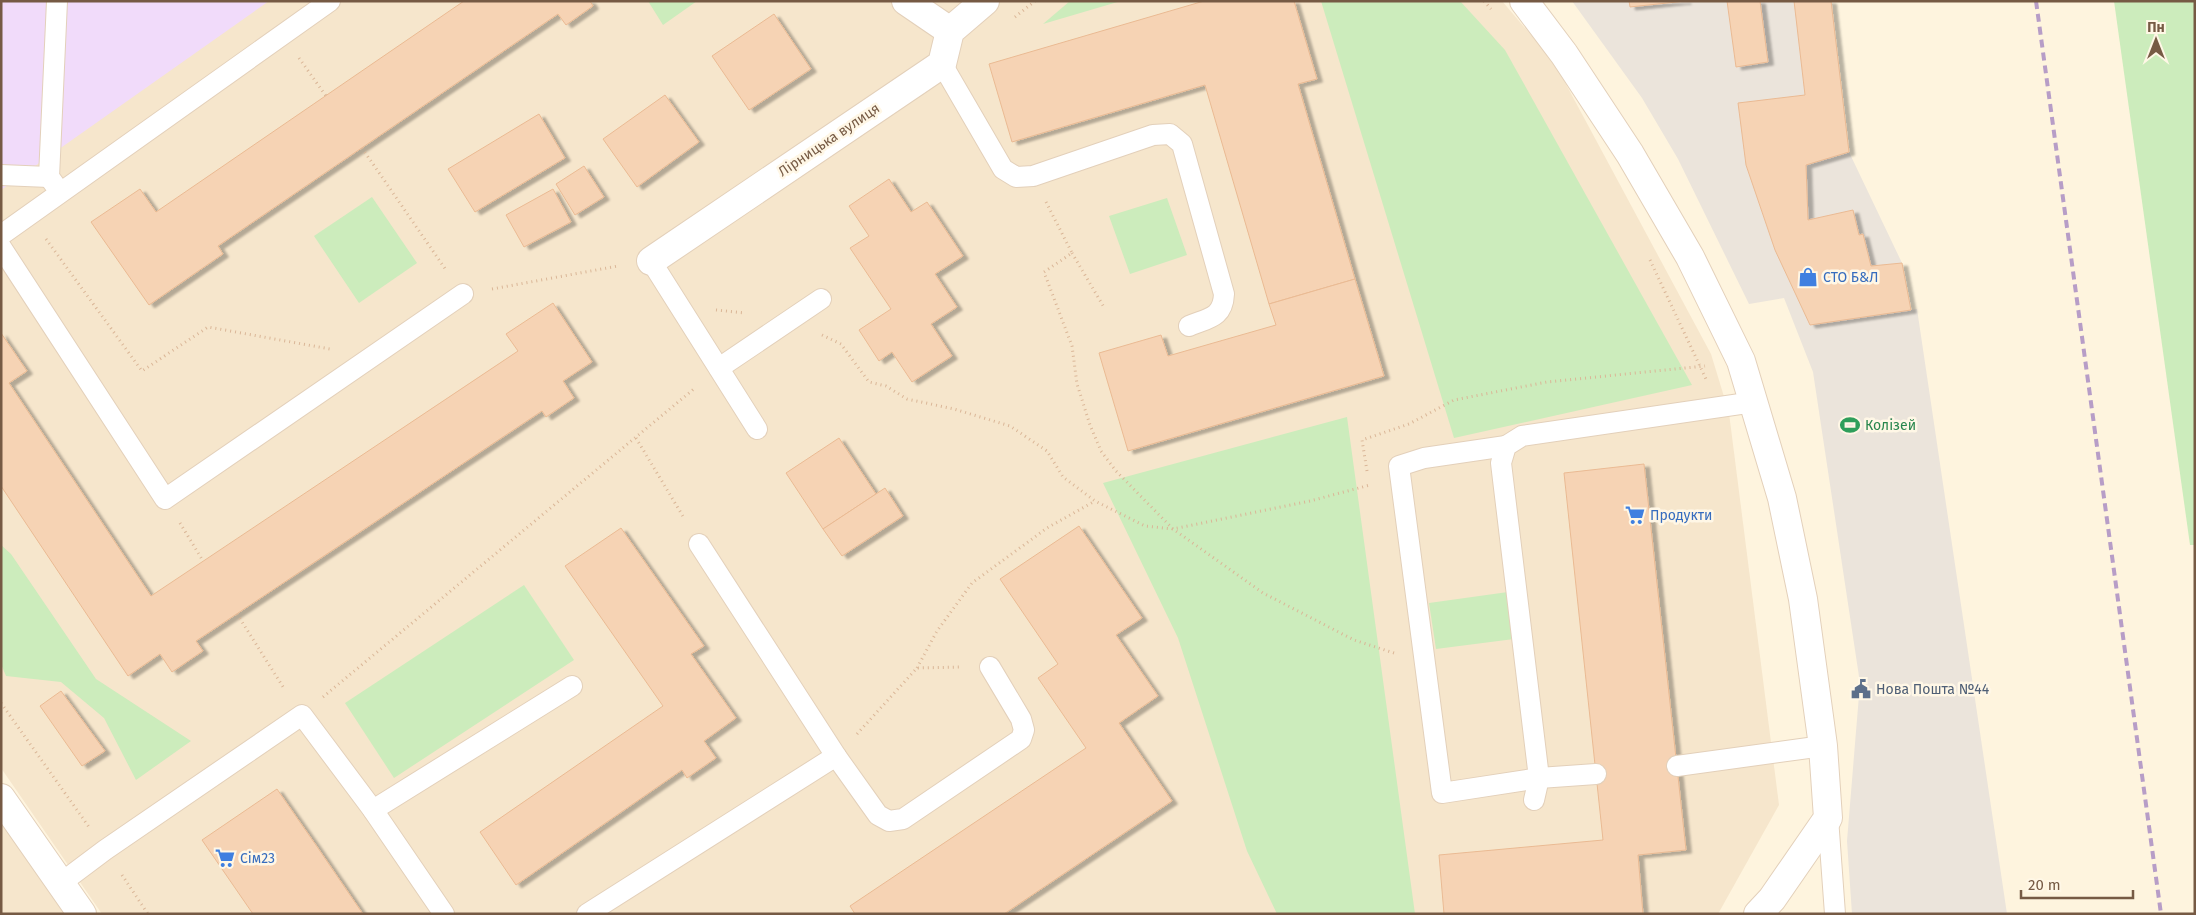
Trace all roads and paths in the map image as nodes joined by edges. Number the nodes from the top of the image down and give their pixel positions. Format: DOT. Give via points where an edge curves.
graph roads {
  1 [pos="57,1"];
  2 [pos="330,1"];
  3 [pos="906,1"];
  4 [pos="985,1"];
  5 [pos="1035,1"];
  6 [pos="1484,1"];
  7 [pos="1524,1"];
  8 [pos="1496,15"];
  9 [pos="1011,22"];
  10 [pos="950,31"];
  11 [pos="282,35"];
  12 [pos="942,64"];
  13 [pos="326,96"];
  14 [pos="362,148"];
  15 [pos="1,175"];
  16 [pos="1033,176"];
  17 [pos="55,185"];
  18 [pos="29,215"];
  19 [pos="1,234"];
  20 [pos="1,248"];
  21 [pos="1072,253"];
  22 [pos="1649,258"];
  23 [pos="651,260"];
  24 [pos="464,294"];
  25 [pos="820,299"];
  26 [pos="680,308"];
  27 [pos="1106,309"];
  28 [pos="791,319"];
  29 [pos="1189,326"];
  30 [pos="373,356"];
  31 [pos="1741,361"];
  32 [pos="1700,367"];
  33 [pos="719,368"];
  34 [pos="1708,388"];
  35 [pos="1754,402"];
  36 [pos="757,429"];
  37 [pos="636,438"];
  38 [pos="1506,446"];
  39 [pos="165,499"];
  40 [pos="1095,501"];
  41 [pos="1173,529"];
  42 [pos="700,544"];
  43 [pos="203,561"];
  44 [pos="237,614"];
  45 [pos="1403,656"];
  46 [pos="990,667"];
  47 [pos="917,668"];
  48 [pos="572,686"];
  49 [pos="1,703"];
  50 [pos="302,715"];
  51 [pos="1823,746"];
  52 [pos="836,756"];
  53 [pos="1677,766"];
  54 [pos="1596,774"];
  55 [pos="1539,778"];
  56 [pos="1,798"];
  57 [pos="1534,800"];
  58 [pos="373,810"];
  59 [pos="1828,818"];
  60 [pos="105,850"];
  61 [pos="61,883"];
  62 [pos="82,914"];
  63 [pos="148,914"];
  64 [pos="444,914"];
  65 [pos="586,914"];
  66 [pos="1758,914"];
  67 [pos="1835,914"];
  1 -- 17 [label="lane"];
  2 -- 11 [label="lane"];
  3 -- 10 [label="street"];
  4 -- 10 [label="street"];
  5 -- 9 [label="path"];
  6 -- 8 [label="path"];
  7 -- 31 [label="street" via="1564,54 1630,154 1690,257"];
  10 -- 12 [label="street"];
  11 -- 13 [label="path"];
  11 -- 17 [label="lane"];
  12 -- 16 [label="lane" via="1003,169 1016,177"];
  12 -- 23 [label="street, Лірницька вулиця"];
  14 -- 24 [label="path"];
  15 -- 17 [label="lane"];
  16 -- 21 [label="path"];
  16 -- 29 [label="lane" via="1153,135 1170,134 1182,144 1224,294 1224,306 1216,316"];
  17 -- 18 [label="lane"];
  18 -- 19 [label="lane"];
  18 -- 30 [label="path" via="142,371 208,327"];
  20 -- 39 [label="lane"];
  21 -- 27 [label="path"];
  21 -- 41 [label="path" via="1044,272 1072,346 1077,384 1090,425 1101,451 1116,471"];
  22 -- 32 [label="path"];
  23 -- 24 [label="path"];
  23 -- 26 [label="lane"];
  24 -- 30 [label="lane"];
  25 -- 28 [label="lane"];
  26 -- 28 [label="path"];
  26 -- 33 [label="lane"];
  28 -- 33 [label="lane"];
  28 -- 40 [label="path" via="841,344 869,382 886,386 907,399 1010,426 1047,451 1063,477"];
  30 -- 39 [label="lane"];
  31 -- 32 [label="path"];
  31 -- 35 [label="street"];
  32 -- 34 [label="path"];
  32 -- 41 [label="path" via="1547,382 1454,400 1409,424 1362,440 1370,486"];
  33 -- 36 [label="lane"];
  33 -- 37 [label="path"];
  35 -- 38 [label="lane" via="1522,436"];
  35 -- 51 [label="street" via="1782,498 1803,600"];
  37 -- 42 [label="path"];
  37 -- 50 [label="path"];
  38 -- 55 [label="lane" via="1501,462"];
  38 -- 55 [label="lane" via="1424,458 1399,466 1442,793"];
  39 -- 43 [label="path"];
  40 -- 41 [label="path" via="1145,526"];
  40 -- 47 [label="path" via="1047,528 972,583"];
  41 -- 45 [label="path" via="1263,593 1354,640"];
  42 -- 52 [label="lane"];
  44 -- 50 [label="path"];
  46 -- 47 [label="path"];
  46 -- 52 [label="lane" via="1021,719 1024,730 1021,739 903,819 888,822 878,815"];
  47 -- 52 [label="path"];
  48 -- 58 [label="lane"];
  49 -- 60 [label="path"];
  50 -- 58 [label="lane"];
  50 -- 60 [label="lane"];
  51 -- 53 [label="lane"];
  51 -- 59 [label="street"];
  52 -- 65 [label="lane"];
  54 -- 55 [label="lane"];
  55 -- 57 [label="lane"];
  56 -- 61 [label="street"];
  58 -- 64 [label="lane"];
  59 -- 66 [label="street"];
  59 -- 67 [label="lane"];
  60 -- 61 [label="lane"];
  60 -- 63 [label="path"];
  61 -- 62 [label="street"];
}
